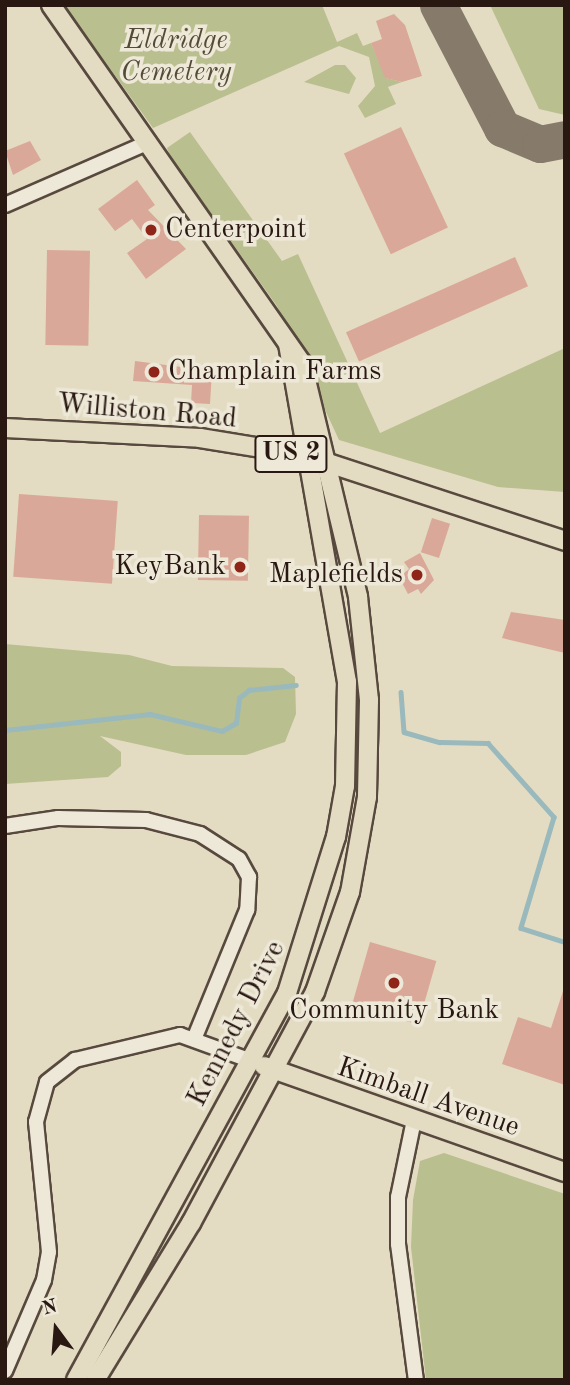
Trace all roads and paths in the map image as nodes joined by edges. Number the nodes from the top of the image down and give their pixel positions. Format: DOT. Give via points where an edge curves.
graph roads {
  1 [pos="51,5"];
  2 [pos="149,142"];
  3 [pos="5,205"];
  4 [pos="288,341"];
  5 [pos="5,428"];
  6 [pos="304,456"];
  7 [pos="326,462"];
  8 [pos="565,541"];
  9 [pos="338,617"];
  10 [pos="362,636"];
  11 [pos="5,826"];
  12 [pos="195,1037"];
  13 [pos="252,1060"];
  14 [pos="275,1071"];
  15 [pos="414,1120"];
  16 [pos="565,1172"];
  17 [pos="5,1371"];
  18 [pos="76,1380"];
  19 [pos="95,1380"];
  20 [pos="416,1380"];
  1 -- 2 [label="main road, Kennedy Drive"];
  2 -- 3 [label="street"];
  2 -- 4 [label="main road, Kennedy Drive"];
  4 -- 6 [label="main road, Kennedy Drive"];
  4 -- 7 [label="main road, Kennedy Drive" via="312,386"];
  5 -- 6 [label="main road, Williston Road / US 2" via="200,438"];
  6 -- 7 [label="main road, Williston Road / US 2"];
  6 -- 9 [label="main road, Kennedy Drive"];
  7 -- 8 [label="main road, Williston Road / US 2"];
  7 -- 10 [label="main road, Kennedy Drive"];
  9 -- 10 [label="main road"];
  9 -- 13 [label="main road, Kennedy Drive" via="348,736 336,837 305,953"];
  10 -- 14 [label="main road, Kennedy Drive" via="369,700 367,797 350,892 314,992"];
  11 -- 12 [label="street" via="58,818 146,820 200,834 239,859 250,888 247,910"];
  12 -- 13 [label="street"];
  12 -- 17 [label="street" via="155,1039 75,1060 47,1082 36,1122 49,1221 47,1267"];
  13 -- 14 [label="main road, Kimball Avenue"];
  13 -- 18 [label="main road, Kennedy Drive"];
  14 -- 15 [label="main road, Kimball Avenue"];
  14 -- 19 [label="main road, Kennedy Drive"];
  15 -- 16 [label="main road, Kimball Avenue"];
  15 -- 20 [label="street" via="398,1197 398,1244"];
}
